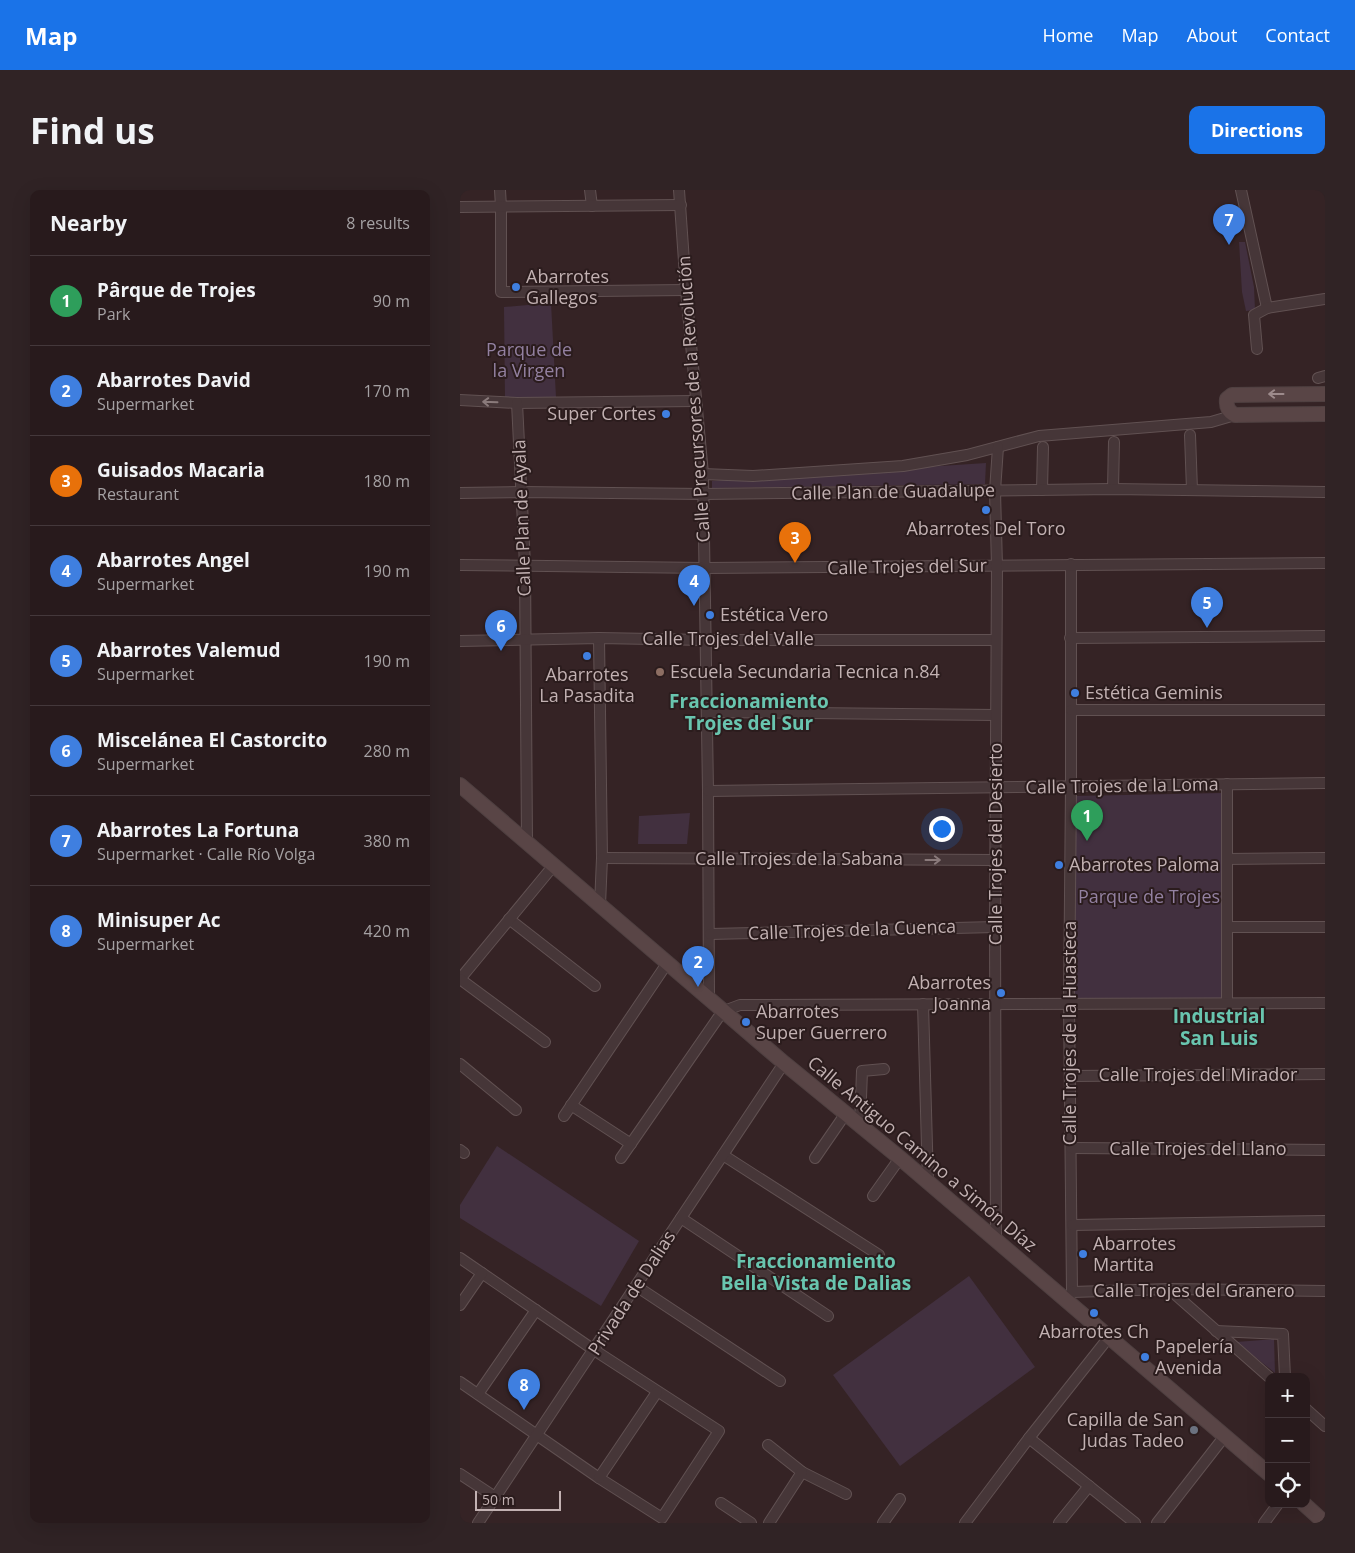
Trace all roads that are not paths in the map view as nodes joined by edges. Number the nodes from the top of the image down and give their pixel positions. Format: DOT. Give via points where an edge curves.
graph roads {
  1 [pos="500,190"];
  2 [pos="590,190"];
  3 [pos="679,190"];
  4 [pos="1241,190"];
  5 [pos="681,205"];
  6 [pos="592,206"];
  7 [pos="502,207"];
  8 [pos="460,208"];
  9 [pos="686,290"];
  10 [pos="1325,299"];
  11 [pos="1267,308"];
  12 [pos="1257,349"];
  13 [pos="1325,394"];
  14 [pos="460,400"];
  15 [pos="696,401"];
  16 [pos="517,403"];
  17 [pos="1325,414"];
  18 [pos="1235,415"];
  19 [pos="1190,435"];
  20 [pos="1114,442"];
  21 [pos="998,447"];
  22 [pos="1043,447"];
  23 [pos="703,474"];
  24 [pos="1114,489"];
  25 [pos="1042,490"];
  26 [pos="1192,490"];
  27 [pos="995,491"];
  28 [pos="522,492"];
  29 [pos="1325,492"];
  30 [pos="460,493"];
  31 [pos="703,494"];
  32 [pos="1325,563"];
  33 [pos="1071,564"];
  34 [pos="460,565"];
  35 [pos="526,566"];
  36 [pos="997,566"];
  37 [pos="705,568"];
  38 [pos="1325,636"];
  39 [pos="599,638"];
  40 [pos="1070,638"];
  41 [pos="525,639"];
  42 [pos="706,640"];
  43 [pos="996,640"];
  44 [pos="460,641"];
  45 [pos="1071,710"];
  46 [pos="1325,710"];
  47 [pos="707,712"];
  48 [pos="996,715"];
  49 [pos="1325,783"];
  50 [pos="1227,784"];
  51 [pos="460,785"];
  52 [pos="1071,786"];
  53 [pos="996,788"];
  54 [pos="708,791"];
  55 [pos="527,843"];
  56 [pos="602,858"];
  57 [pos="709,858"];
  58 [pos="1325,858"];
  59 [pos="995,860"];
  60 [pos="1227,860"];
  61 [pos="554,865"];
  62 [pos="600,905"];
  63 [pos="509,920"];
  64 [pos="995,927"];
  65 [pos="1227,927"];
  66 [pos="1325,927"];
  67 [pos="710,934"];
  68 [pos="668,962"];
  69 [pos="460,979"];
  70 [pos="595,986"];
  71 [pos="709,998"];
  72 [pos="1226,1003"];
  73 [pos="1325,1003"];
  74 [pos="923,1004"];
  75 [pos="995,1004"];
  76 [pos="1069,1004"];
  77 [pos="724,1011"];
  78 [pos="545,1042"];
  79 [pos="784,1063"];
  80 [pos="460,1064"];
  81 [pos="884,1069"];
  82 [pos="1325,1074"];
  83 [pos="1070,1076"];
  84 [pos="572,1104"];
  85 [pos="516,1110"];
  86 [pos="846,1113"];
  87 [pos="564,1116"];
  88 [pos="860,1124"];
  89 [pos="631,1144"];
  90 [pos="1071,1148"];
  91 [pos="1325,1150"];
  92 [pos="723,1155"];
  93 [pos="621,1158"];
  94 [pos="815,1158"];
  95 [pos="900,1158"];
  96 [pos="928,1182"];
  97 [pos="872,1196"];
  98 [pos="681,1218"];
  99 [pos="1325,1221"];
  100 [pos="1072,1225"];
  101 [pos="996,1241"];
  102 [pos="879,1256"];
  103 [pos="460,1258"];
  104 [pos="482,1273"];
  105 [pos="636,1286"];
  106 [pos="1169,1289"];
  107 [pos="1325,1291"];
  108 [pos="1069,1296"];
  109 [pos="460,1305"];
  110 [pos="536,1310"];
  111 [pos="828,1316"];
  112 [pos="1216,1330"];
  113 [pos="1108,1337"];
  114 [pos="594,1350"];
  115 [pos="1265,1373"];
  116 [pos="1285,1373"];
  117 [pos="780,1381"];
  118 [pos="460,1382"];
  119 [pos="657,1392"];
  120 [pos="478,1394"];
  121 [pos="1310,1413"];
  122 [pos="1325,1426"];
  123 [pos="537,1435"];
  124 [pos="1224,1436"];
  125 [pos="1029,1438"];
  126 [pos="768,1445"];
  127 [pos="1265,1471"];
  128 [pos="802,1472"];
  129 [pos="460,1474"];
  130 [pos="599,1478"];
  131 [pos="1088,1486"];
  132 [pos="846,1494"];
  133 [pos="495,1497"];
  134 [pos="900,1500"];
  135 [pos="721,1503"];
  136 [pos="1275,1508"];
  137 [pos="1308,1508"];
  138 [pos="478,1523"];
  139 [pos="751,1523"];
  140 [pos="769,1523"];
  141 [pos="883,1523"];
  142 [pos="965,1523"];
  143 [pos="1059,1523"];
  144 [pos="1135,1523"];
  145 [pos="1157,1523"];
  146 [pos="1264,1523"];
  147 [pos="1325,1523"];
  1 -- 7 [label="street"];
  2 -- 6 [label="street"];
  3 -- 5 [label="street, Calle Precursores de la Revolución"];
  4 -- 11 [label="street"];
  5 -- 6 [label="street"];
  5 -- 9 [label="street, Calle Precursores de la Revolución"];
  6 -- 7 [label="street"];
  7 -- 8 [label="street"];
  7 -- 9 [label="street" via="501,292"];
  9 -- 15 [label="street, Calle Precursores de la Revolución"];
  10 -- 11 [label="street"];
  11 -- 12 [label="street" via="1254,315"];
  13 -- 18 [label="main road, one-way" via="1232,395 1226,406"];
  16 -- 14 [label="street, one-way"];
  15 -- 16 [label="street"];
  15 -- 23 [label="street, Calle Precursores de la Revolución"];
  16 -- 28 [label="street, Calle Plan de Ayala"];
  17 -- 18 [label="main road"];
  18 -- 21 [label="street" via="1211,422 1039,436"];
  19 -- 26 [label="street"];
  20 -- 24 [label="street"];
  21 -- 23 [label="street" via="903,466 753,476"];
  21 -- 27 [label="street, Calle Trojes del Desierto"];
  22 -- 25 [label="street"];
  23 -- 31 [label="street, Calle Precursores de la Revolución"];
  24 -- 25 [label="street, Calle Plan de Guadalupe"];
  24 -- 26 [label="street, Calle Plan de Guadalupe"];
  25 -- 27 [label="street, Calle Plan de Guadalupe"];
  26 -- 29 [label="street, Calle Plan de Guadalupe"];
  27 -- 31 [label="street, Calle Plan de Guadalupe"];
  27 -- 36 [label="street, Calle Trojes del Desierto"];
  28 -- 30 [label="street, Calle Plan de Guadalupe"];
  28 -- 31 [label="street, Calle Plan de Guadalupe"];
  28 -- 35 [label="street, Calle Plan de Ayala"];
  31 -- 37 [label="street, Calle Precursores de la Revolución"];
  32 -- 33 [label="street, Calle Trojes del Sur"];
  33 -- 36 [label="street, Calle Trojes del Sur"];
  33 -- 40 [label="street, Calle Trojes de la Huasteca"];
  34 -- 35 [label="street, Calle Trojes del Sur"];
  35 -- 37 [label="street, Calle Trojes del Sur"];
  35 -- 41 [label="street, Calle Plan de Ayala"];
  36 -- 37 [label="street, Calle Trojes del Sur"];
  36 -- 43 [label="street, Calle Trojes del Desierto"];
  37 -- 42 [label="street, Calle Precursores de la Revolución"];
  38 -- 40 [label="street"];
  39 -- 41 [label="street, Calle Trojes del Valle"];
  39 -- 42 [label="street, Calle Trojes del Valle"];
  39 -- 56 [label="street"];
  40 -- 45 [label="street, Calle Trojes de la Huasteca"];
  41 -- 44 [label="street, Calle Trojes del Valle"];
  41 -- 55 [label="street, Calle Plan de Ayala"];
  42 -- 43 [label="street, Calle Trojes del Valle"];
  42 -- 47 [label="street, Calle Precursores de la Revolución"];
  43 -- 48 [label="street, Calle Trojes del Desierto"];
  45 -- 46 [label="street"];
  45 -- 52 [label="street, Calle Trojes de la Huasteca"];
  47 -- 48 [label="street"];
  47 -- 54 [label="street, Calle Precursores de la Revolución"];
  48 -- 53 [label="street, Calle Trojes del Desierto"];
  49 -- 50 [label="street, Calle Trojes de la Loma"];
  50 -- 52 [label="street, Calle Trojes de la Loma"];
  50 -- 60 [label="street"];
  51 -- 55 [label="main road, Calle Antiguo Camino a Simón Díaz"];
  52 -- 53 [label="street, Calle Trojes de la Loma"];
  52 -- 76 [label="street, Calle Trojes de la Huasteca"];
  53 -- 54 [label="street, Calle Trojes de la Loma"];
  53 -- 59 [label="street, Calle Trojes del Desierto"];
  54 -- 57 [label="street, Calle Precursores de la Revolución"];
  55 -- 61 [label="main road, Calle Antiguo Camino a Simón Díaz"];
  56 -- 57 [label="street, Calle Trojes de la Sabana"];
  56 -- 62 [label="street"];
  57 -- 59 [label="street, Calle Trojes de la Sabana, one-way"];
  57 -- 67 [label="street, Calle Precursores de la Revolución"];
  58 -- 60 [label="street"];
  59 -- 64 [label="street, Calle Trojes del Desierto"];
  60 -- 65 [label="street"];
  61 -- 62 [label="main road, Calle Antiguo Camino a Simón Díaz"];
  61 -- 63 [label="street"];
  62 -- 68 [label="main road, Calle Antiguo Camino a Simón Díaz"];
  63 -- 69 [label="street"];
  63 -- 70 [label="street"];
  64 -- 67 [label="street, Calle Trojes de la Cuenca"];
  64 -- 75 [label="street, Calle Trojes del Desierto"];
  65 -- 66 [label="street"];
  65 -- 72 [label="street"];
  67 -- 71 [label="street, Calle Precursores de la Revolución"];
  68 -- 71 [label="main road, Calle Antiguo Camino a Simón Díaz"];
  68 -- 84 [label="street"];
  69 -- 78 [label="street"];
  71 -- 77 [label="main road, Calle Antiguo Camino a Simón Díaz"];
  72 -- 73 [label="street"];
  72 -- 76 [label="street"];
  74 -- 75 [label="street"];
  74 -- 77 [label="street" via="740,1005"];
  74 -- 96 [label="street"];
  75 -- 76 [label="street"];
  75 -- 101 [label="street, Calle Trojes del Desierto"];
  76 -- 83 [label="street, Calle Trojes de la Huasteca"];
  77 -- 79 [label="main road, Calle Antiguo Camino a Simón Díaz"];
  77 -- 89 [label="street"];
  79 -- 86 [label="main road, Calle Antiguo Camino a Simón Díaz"];
  79 -- 92 [label="street, Privada de Dalias"];
  80 -- 85 [label="street"];
  81 -- 88 [label="street" via="862,1071"];
  82 -- 83 [label="street, Calle Trojes del Mirador"];
  83 -- 90 [label="street, Calle Trojes de la Huasteca"];
  84 -- 87 [label="street"];
  84 -- 89 [label="street"];
  86 -- 88 [label="main road, Calle Antiguo Camino a Simón Díaz"];
  86 -- 94 [label="street"];
  88 -- 95 [label="main road, Calle Antiguo Camino a Simón Díaz"];
  89 -- 93 [label="street"];
  90 -- 91 [label="street, Calle Trojes del Llano"];
  90 -- 100 [label="street, Calle Trojes de la Huasteca"];
  92 -- 98 [label="street, Privada de Dalias"];
  92 -- 102 [label="street"];
  95 -- 96 [label="main road, Calle Antiguo Camino a Simón Díaz"];
  95 -- 97 [label="street"];
  96 -- 101 [label="main road, Calle Antiguo Camino a Simón Díaz"];
  98 -- 105 [label="street, Privada de Dalias"];
  98 -- 111 [label="street"];
  99 -- 100 [label="street"];
  100 -- 108 [label="street, Calle Trojes de la Huasteca"];
  101 -- 108 [label="main road, Calle Antiguo Camino a Simón Díaz"];
  103 -- 104 [label="street"];
  104 -- 109 [label="street"];
  104 -- 110 [label="street"];
  105 -- 114 [label="street, Privada de Dalias"];
  105 -- 117 [label="street"];
  106 -- 107 [label="street, Calle Trojes del Granero"];
  106 -- 108 [label="street, Calle Trojes del Granero"];
  106 -- 112 [label="street"];
  108 -- 113 [label="main road, Calle Antiguo Camino a Simón Díaz"];
  110 -- 114 [label="street"];
  110 -- 120 [label="street"];
  112 -- 115 [label="street"];
  112 -- 116 [label="street" via="1283,1334"];
  113 -- 124 [label="main road, Calle Antiguo Camino a Simón Díaz"];
  113 -- 125 [label="street"];
  114 -- 119 [label="street"];
  114 -- 123 [label="street, Privada de Dalias"];
  118 -- 120 [label="street"];
  119 -- 130 [label="street"];
  119 -- 130 [label="street" via="719,1432 662,1518"];
  120 -- 123 [label="street"];
  121 -- 122 [label="street"];
  123 -- 130 [label="street"];
  123 -- 133 [label="street, Privada de Dalias"];
  124 -- 127 [label="main road, Calle Antiguo Camino a Simón Díaz"];
  124 -- 145 [label="street"];
  125 -- 131 [label="street"];
  125 -- 142 [label="street"];
  126 -- 128 [label="street"];
  128 -- 132 [label="street"];
  128 -- 140 [label="street"];
  129 -- 133 [label="street"];
  131 -- 143 [label="street"];
  131 -- 144 [label="street"];
  133 -- 138 [label="street, Privada de Dalias"];
  134 -- 141 [label="street"];
  135 -- 139 [label="street"];
  136 -- 146 [label="street"];
  137 -- 147 [label="main road"];
}
